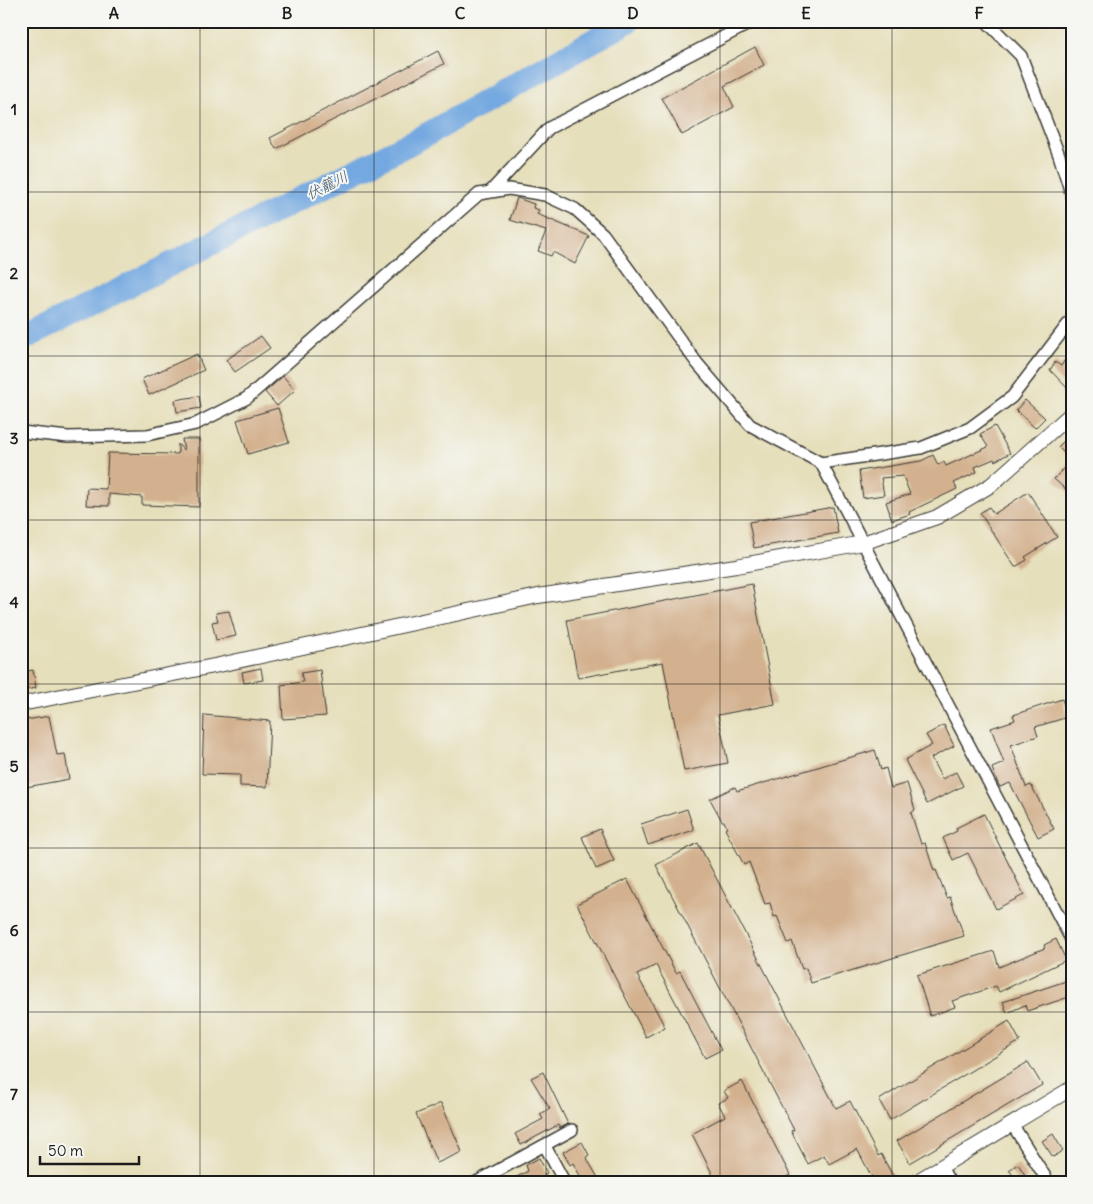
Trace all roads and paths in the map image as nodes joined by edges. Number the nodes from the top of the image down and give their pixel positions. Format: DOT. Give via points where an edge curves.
graph roads {
  1 [pos="754,21"];
  2 [pos="986,21"];
  3 [pos="490,192"];
  4 [pos="1072,196"];
  5 [pos="1072,319"];
  6 [pos="1072,413"];
  7 [pos="21,432"];
  8 [pos="821,463"];
  9 [pos="863,543"];
  10 [pos="21,704"];
  11 [pos="1072,941"];
  12 [pos="1072,1088"];
  13 [pos="1012,1124"];
  14 [pos="572,1130"];
  15 [pos="545,1146"];
  16 [pos="941,1167"];
  17 [pos="481,1182"];
  18 [pos="565,1183"];
  19 [pos="914,1183"];
  20 [pos="950,1183"];
  21 [pos="1049,1183"];
  1 -- 3 [label="street" via="550,128"];
  2 -- 4 [label="street" via="1021,56"];
  3 -- 7 [label="street" via="479,194 246,398 196,424 147,435 68,437"];
  3 -- 8 [label="street" via="509,189 545,195 575,209 603,234 697,363 750,425"];
  5 -- 8 [label="street" via="1012,397 970,428 921,448"];
  6 -- 9 [label="street" via="991,485 937,517"];
  8 -- 9 [label="street"];
  9 -- 10 [label="street" via="538,596"];
  9 -- 11 [label="street"];
  12 -- 13 [label="street"];
  13 -- 16 [label="street"];
  13 -- 21 [label="street"];
  14 -- 15 [label="street"];
  15 -- 17 [label="street"];
  15 -- 18 [label="street"];
  16 -- 19 [label="street"];
  16 -- 20 [label="street"];
}
